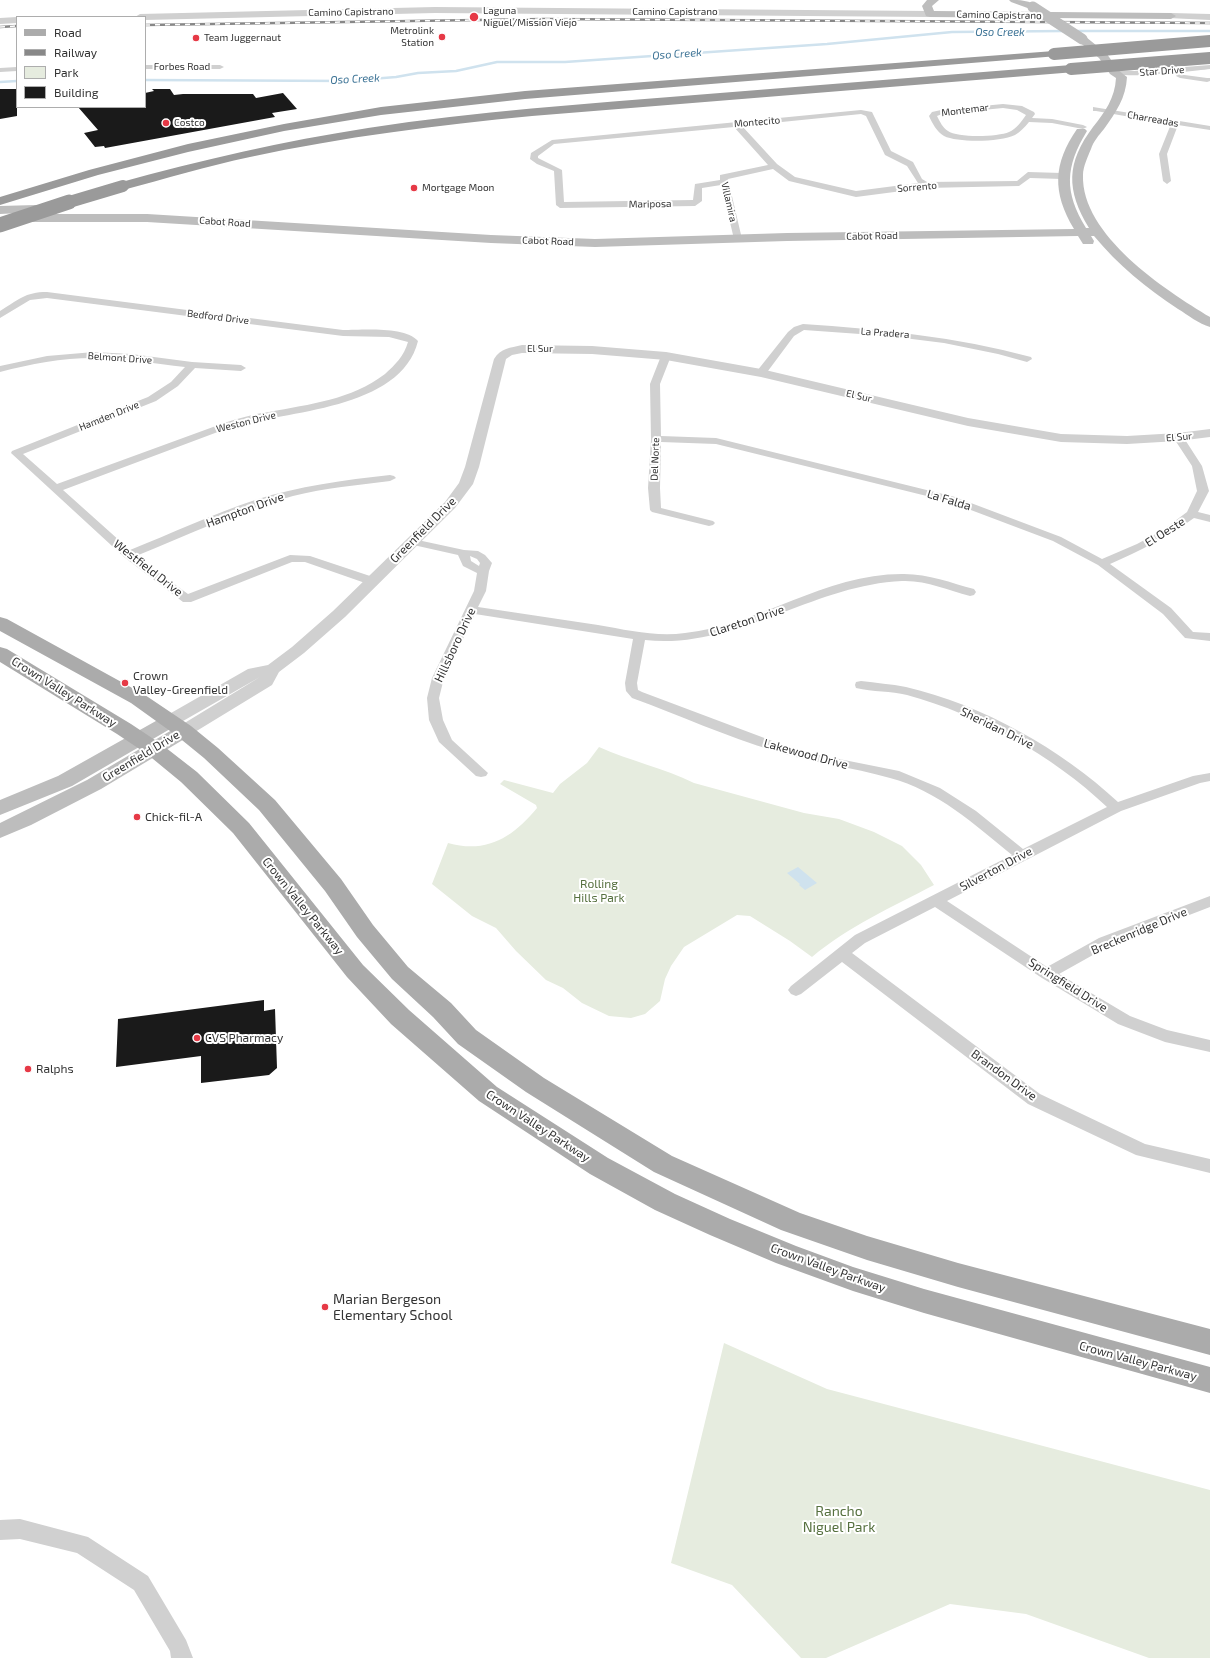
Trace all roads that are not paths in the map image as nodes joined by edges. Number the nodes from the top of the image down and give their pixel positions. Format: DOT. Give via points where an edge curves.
graph roads {
  1 [pos="934,0"];
  2 [pos="1014,0"];
  3 [pos="1141,5"];
  4 [pos="1165,6"];
  5 [pos="930,14"];
  6 [pos="1147,16"];
  7 [pos="1171,16"];
  8 [pos="146,17"];
  9 [pos="1210,17"];
  10 [pos="16,20"];
  11 [pos="0,21"];
  12 [pos="1210,42"];
  13 [pos="1210,58"];
  14 [pos="146,67"];
  15 [pos="220,67"];
  16 [pos="1210,67"];
  17 [pos="1195,68"];
  18 [pos="16,69"];
  19 [pos="0,70"];
  20 [pos="1111,76"];
  21 [pos="1180,76"];
  22 [pos="1209,80"];
  23 [pos="1099,105"];
  24 [pos="1109,111"];
  25 [pos="1029,117"];
  26 [pos="1175,123"];
  27 [pos="736,124"];
  28 [pos="1084,127"];
  29 [pos="1210,128"];
  30 [pos="1084,149"];
  31 [pos="774,166"];
  32 [pos="1062,176"];
  33 [pos="1167,181"];
  34 [pos="724,182"];
  35 [pos="925,185"];
  36 [pos="0,201"];
  37 [pos="560,205"];
  38 [pos="0,210"];
  39 [pos="0,219"];
  40 [pos="0,225"];
  41 [pos="1087,229"];
  42 [pos="737,235"];
  43 [pos="0,315"];
  44 [pos="1210,323"];
  45 [pos="1210,334"];
  46 [pos="407,337"];
  47 [pos="508,352"];
  48 [pos="666,356"];
  49 [pos="1027,359"];
  50 [pos="192,365"];
  51 [pos="241,368"];
  52 [pos="0,369"];
  53 [pos="761,373"];
  54 [pos="1210,433"];
  55 [pos="1178,437"];
  56 [pos="656,439"];
  57 [pos="16,453"];
  58 [pos="390,478"];
  59 [pos="55,489"];
  60 [pos="1192,514"];
  61 [pos="1210,519"];
  62 [pos="708,523"];
  63 [pos="413,542"];
  64 [pos="128,555"];
  65 [pos="1102,563"];
  66 [pos="372,581"];
  67 [pos="970,592"];
  68 [pos="472,610"];
  69 [pos="0,623"];
  70 [pos="640,636"];
  71 [pos="1210,637"];
  72 [pos="0,653"];
  73 [pos="861,685"];
  74 [pos="177,726"];
  75 [pos="146,745"];
  76 [pos="481,772"];
  77 [pos="1210,776"];
  78 [pos="0,808"];
  79 [pos="1116,808"];
  80 [pos="0,831"];
  81 [pos="1021,855"];
  82 [pos="937,901"];
  83 [pos="1210,901"];
  84 [pos="841,953"];
  85 [pos="1047,974"];
  86 [pos="796,990"];
  87 [pos="467,1037"];
  88 [pos="1210,1046"];
  89 [pos="441,1055"];
  90 [pos="1210,1166"];
  91 [pos="1210,1342"];
  92 [pos="1210,1380"];
  93 [pos="0,1530"];
  94 [pos="182,1658"];
  1 -- 5 [label="main road" via="927,6"];
  2 -- 20 [label="main road, bridge" via="1033,7 1103,56"];
  3 -- 6 [label="main road"];
  4 -- 7 [label="main road"];
  5 -- 6 [label="main road, Camino Capistrano"];
  5 -- 8 [label="street, Camino Capistrano" via="436,10"];
  6 -- 7 [label="main road, Camino Capistrano"];
  7 -- 9 [label="street, Camino Capistrano"];
  10 -- 11 [label="street"];
  12 -- 36 [label="highway, bridge" via="431,104 253,133 118,165"];
  13 -- 40 [label="highway, bridge" via="459,119 362,133 209,163 51,207"];
  14 -- 15 [label="street, Forbes Road"];
  16 -- 17 [label="street, Star Drive"];
  17 -- 20 [label="street, Star Drive"];
  17 -- 22 [label="street"];
  18 -- 19 [label="street"];
  20 -- 24 [label="main road" via="1122,77 1122,84 1118,100"];
  21 -- 22 [label="street"];
  23 -- 24 [label="street, Charreadas"];
  23 -- 28 [label="main road"];
  24 -- 26 [label="street, Charreadas"];
  24 -- 30 [label="main road"];
  25 -- 25 [label="street, Montemar" via="1010,134 966,137 947,135 933,116 941,112 1003,106 1018,108"];
  25 -- 28 [label="street"];
  26 -- 29 [label="street, Charreadas"];
  26 -- 33 [label="street" via="1163,154"];
  27 -- 31 [label="street"];
  27 -- 35 [label="street, Montecito" via="861,112 869,114 888,153 910,164"];
  27 -- 37 [label="street, Montecito" via="552,142 534,155 534,159 558,170"];
  28 -- 30 [label="main road" via="1088,133"];
  28 -- 32 [label="main road" via="1068,154"];
  30 -- 41 [label="main road" via="1078,172"];
  31 -- 34 [label="street, Villamira" via="723,177"];
  31 -- 35 [label="street, Sorrento" via="792,179 856,194"];
  32 -- 35 [label="street, Sorrento" via="1028,175 1019,183"];
  32 -- 41 [label="main road" via="1070,210"];
  34 -- 37 [label="street, Mariposa" via="698,186 698,201 695,203"];
  34 -- 42 [label="street, Villamira"];
  38 -- 42 [label="main road, Cabot Road" via="134,209 545,234"];
  39 -- 42 [label="main road, Cabot Road" via="154,218 539,242 594,243"];
  41 -- 42 [label="main road, Cabot Road"];
  41 -- 44 [label="main road" via="1148,282"];
  41 -- 45 [label="main road" via="1099,253 1135,287 1179,317"];
  43 -- 46 [label="street, Bedford Drive" via="24,298 47,295 343,333"];
  46 -- 59 [label="street, Weston Drive" via="412,341 412,347 394,372 361,393 338,401 238,422 205,432"];
  47 -- 48 [label="street, El Sur" via="529,349 586,350"];
  47 -- 63 [label="street, Greenfield Drive" via="500,359 466,484 450,505"];
  48 -- 53 [label="street, El Sur"];
  48 -- 56 [label="street, Del Norte" via="655,384"];
  49 -- 53 [label="street, La Pradera" via="972,345 915,335 803,327 791,334"];
  50 -- 51 [label="street, Belmont Drive"];
  50 -- 52 [label="street, Belmont Drive" via="93,355 60,356"];
  50 -- 57 [label="street, Hamden Drive" via="180,380 152,398"];
  53 -- 55 [label="street, El Sur" via="968,422 1061,438 1127,440"];
  54 -- 55 [label="street, El Sur"];
  55 -- 60 [label="street, El Oeste" via="1197,466 1203,491"];
  56 -- 62 [label="street, Del Norte" via="656,510"];
  56 -- 65 [label="street, La Falda" via="716,441 951,499 1057,539"];
  57 -- 59 [label="street, Westfield Drive"];
  58 -- 64 [label="street, Hampton Drive" via="333,485 258,503"];
  59 -- 64 [label="street, Westfield Drive"];
  60 -- 61 [label="street"];
  60 -- 65 [label="street, El Oeste" via="1142,546"];
  63 -- 66 [label="street, Greenfield Drive"];
  63 -- 68 [label="street, Hillsboro Drive" via="464,553 464,558 472,568 483,571 480,591"];
  64 -- 66 [label="street, Westfield Drive" via="187,599 290,559 306,558"];
  65 -- 71 [label="street, La Falda" via="1167,611 1189,635"];
  66 -- 74 [label="street, Greenfield Drive" via="298,650 273,669 266,681 206,719"];
  67 -- 70 [label="street, Clareton Drive" via="935,581 908,578 880,579 837,589 735,627 706,634 686,638"];
  68 -- 70 [label="street, Clareton Drive"];
  68 -- 76 [label="street, Hillsboro Drive" via="438,678 433,698 436,720 446,742"];
  69 -- 74 [label="main road" via="138,699"];
  70 -- 81 [label="street, Lakewood Drive" via="631,683 632,691 637,695 778,748 813,758 894,774 935,791 971,814"];
  72 -- 75 [label="main road, Crown Valley Parkway"];
  73 -- 79 [label="street, Sheridan Drive" via="906,691 943,702 981,718 1044,751 1081,776"];
  74 -- 75 [label="main road, Greenfield Drive"];
  74 -- 87 [label="main road" via="237,775 267,805 400,973 442,1010"];
  75 -- 78 [label="main road, Greenfield Drive"];
  75 -- 80 [label="main road, Greenfield Drive" via="69,799"];
  75 -- 89 [label="main road, Crown Valley Parkway" via="189,777 241,828 355,971"];
  77 -- 79 [label="street, Silverton Drive"];
  79 -- 81 [label="street, Silverton Drive"];
  81 -- 82 [label="street, Silverton Drive"];
  82 -- 84 [label="street, Silverton Drive" via="860,939"];
  82 -- 85 [label="street, Springfield Drive"];
  83 -- 85 [label="street, Breckenridge Drive" via="1104,942"];
  84 -- 86 [label="street, Silverton Drive"];
  84 -- 90 [label="street, Brandon Drive" via="1034,1099 1142,1150"];
  85 -- 88 [label="street, Springfield Drive" via="1124,1020 1165,1036"];
  87 -- 89 [label="main road"];
  87 -- 91 [label="main road" via="535,1085 663,1164 792,1222 958,1275"];
  89 -- 92 [label="main road, Crown Valley Parkway" via="488,1094 599,1166 665,1202 786,1255 924,1301"];
  93 -- 94 [label="street" via="20,1529 81,1544 141,1583"];
}
